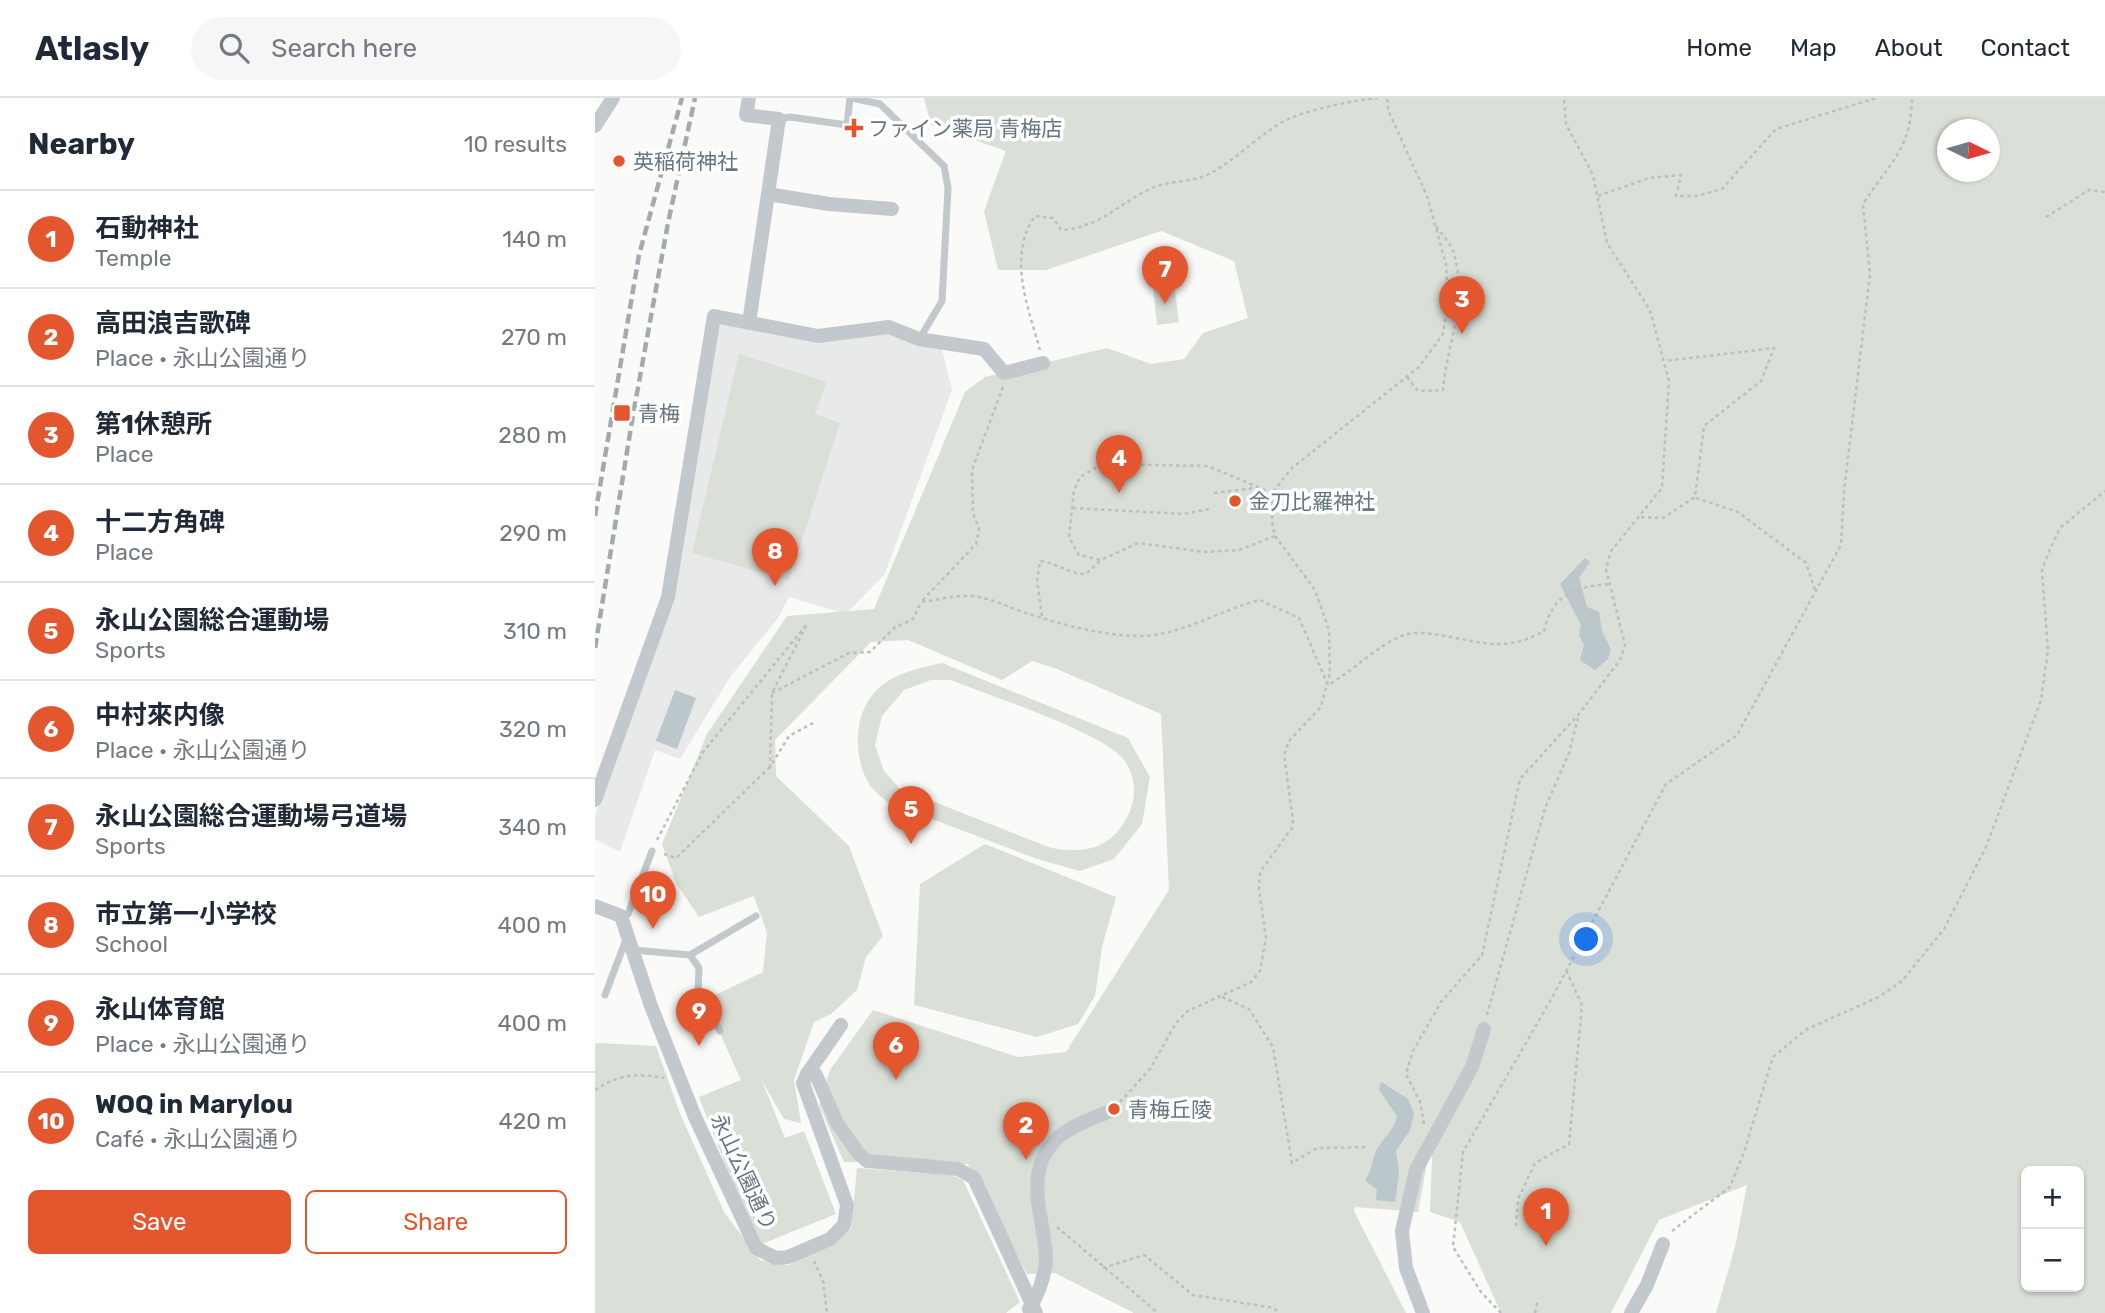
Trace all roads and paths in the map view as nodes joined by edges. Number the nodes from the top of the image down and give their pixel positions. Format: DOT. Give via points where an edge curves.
graph roads {
  1 [pos="613,98"];
  2 [pos="749,98"];
  3 [pos="851,98"];
  4 [pos="1378,98"];
  5 [pos="1387,98"];
  6 [pos="1564,98"];
  7 [pos="1876,98"];
  8 [pos="1912,98"];
  9 [pos="880,101"];
  10 [pos="779,120"];
  11 [pos="595,126"];
  12 [pos="2105,192"];
  13 [pos="768,194"];
  14 [pos="1597,196"];
  15 [pos="892,209"];
  16 [pos="2046,217"];
  17 [pos="1435,224"];
  18 [pos="748,323"];
  19 [pos="919,339"];
  20 [pos="1664,361"];
  21 [pos="1043,363"];
  22 [pos="1004,373"];
  23 [pos="1408,377"];
  24 [pos="1258,488"];
  25 [pos="2105,491"];
  26 [pos="1214,493"];
  27 [pos="1272,493"];
  28 [pos="1695,497"];
  29 [pos="1072,508"];
  30 [pos="1209,509"];
  31 [pos="1641,517"];
  32 [pos="1275,536"];
  33 [pos="1101,560"];
  34 [pos="1610,584"];
  35 [pos="1816,593"];
  36 [pos="922,602"];
  37 [pos="1042,618"];
  38 [pos="1328,685"];
  39 [pos="772,693"];
  40 [pos="1579,714"];
  41 [pos="813,723"];
  42 [pos="770,767"];
  43 [pos="595,800"];
  44 [pos="652,851"];
  45 [pos="595,906"];
  46 [pos="621,916"];
  47 [pos="756,916"];
  48 [pos="630,943"];
  49 [pos="690,955"];
  50 [pos="1566,970"];
  51 [pos="605,995"];
  52 [pos="1221,996"];
  53 [pos="841,1026"];
  54 [pos="1484,1029"];
  55 [pos="720,1031"];
  56 [pos="678,1074"];
  57 [pos="807,1074"];
  58 [pos="595,1090"];
  59 [pos="1110,1111"];
  60 [pos="1429,1145"];
  61 [pos="1369,1147"];
  62 [pos="1055,1226"];
  63 [pos="1516,1226"];
  64 [pos="1663,1244"];
  65 [pos="809,1248"];
  66 [pos="1103,1268"];
  67 [pos="1538,1300"];
  68 [pos="1031,1311"];
  69 [pos="827,1313"];
  70 [pos="1158,1313"];
  71 [pos="1277,1313"];
  72 [pos="1423,1313"];
  73 [pos="1500,1313"];
  74 [pos="1535,1313"];
  75 [pos="1631,1313"];
  1 -- 11 [label="street"];
  2 -- 10 [label="street" via="746,115"];
  3 -- 9 [label="lane"];
  3 -- 10 [label="lane" via="847,125 790,117"];
  4 -- 21 [label="path" via="1282,122 1212,173 1194,181 1154,187 1111,216 1061,230 1053,218 1035,216 1026,229 1020,277"];
  5 -- 17 [label="path"];
  6 -- 14 [label="path" via="1566,124 1593,176"];
  7 -- 14 [label="path" via="1776,129 1722,189 1676,196 1681,176 1649,178"];
  8 -- 35 [label="path" via="1905,146 1863,204 1870,274 1841,545"];
  9 -- 19 [label="lane" via="944,166 947,179 942,301"];
  10 -- 13 [label="street"];
  12 -- 16 [label="path" via="2089,190"];
  13 -- 15 [label="street"];
  13 -- 18 [label="street"];
  14 -- 20 [label="path" via="1607,243 1650,310"];
  17 -- 23 [label="path" via="1446,264 1443,334"];
  17 -- 23 [label="path" via="1454,252 1460,311 1443,390 1418,391"];
  18 -- 19 [label="street" via="818,336 889,327"];
  18 -- 43 [label="street" via="714,316 668,597"];
  19 -- 22 [label="street" via="984,349"];
  20 -- 28 [label="path" via="1774,348 1761,381 1704,426"];
  20 -- 31 [label="path" via="1669,380 1662,488"];
  21 -- 22 [label="street"];
  22 -- 36 [label="path" via="1002,392 972,470 973,513 979,529 976,544"];
  23 -- 27 [label="path" via="1292,468"];
  24 -- 26 [label="path"];
  24 -- 27 [label="path"];
  24 -- 29 [label="path" via="1207,466 1102,464 1080,477"];
  25 -- 64 [label="path" via="2060,528 2047,556 2042,571 2048,650 2041,700 1986,847 1944,929 1902,981 1879,997 1808,1029 1773,1057 1730,1187 1671,1232"];
  27 -- 32 [label="path"];
  28 -- 31 [label="path" via="1663,518"];
  28 -- 35 [label="path" via="1738,512 1806,563"];
  29 -- 30 [label="path" via="1184,514"];
  29 -- 33 [label="path" via="1069,537 1079,555"];
  31 -- 34 [label="path" via="1611,551 1606,569"];
  32 -- 33 [label="path" via="1239,550 1205,552 1139,543"];
  32 -- 38 [label="path" via="1306,575 1323,608 1329,630"];
  33 -- 37 [label="path" via="1086,574 1071,574 1055,563 1040,561 1037,581"];
  34 -- 38 [label="path" via="1570,591 1549,610 1544,631 1531,639 1492,645 1415,633 1389,642"];
  34 -- 40 [label="path" via="1625,645"];
  35 -- 50 [label="path" via="1737,735 1666,785"];
  36 -- 37 [label="path" via="969,596"];
  36 -- 39 [label="path" via="913,619 894,628 870,652 849,653"];
  37 -- 38 [label="path" via="1100,634 1144,636 1260,600 1299,618"];
  38 -- 52 [label="path" via="1321,707 1289,741 1284,755 1293,821 1261,872 1265,957 1251,982"];
  39 -- 42 [label="path"];
  39 -- 44 [label="path" via="807,624 703,752"];
  40 -- 54 [label="path" via="1569,753 1545,808"];
  40 -- 60 [label="path" via="1520,779 1482,956 1441,1002 1413,1051 1406,1074 1420,1102"];
  41 -- 42 [label="path" via="789,736"];
  42 -- 44 [label="path" via="677,858"];
  44 -- 46 [label="lane" via="628,914"];
  45 -- 46 [label="street"];
  46 -- 48 [label="street, 永山公園通り"];
  47 -- 49 [label="lane"];
  48 -- 49 [label="lane"];
  48 -- 51 [label="lane"];
  48 -- 56 [label="street, 永山公園通り"];
  49 -- 55 [label="lane" via="699,968 698,993"];
  50 -- 63 [label="path" via="1582,1005 1569,1144 1535,1163 1518,1199"];
  50 -- 73 [label="path" via="1463,1152 1453,1247"];
  52 -- 59 [label="path" via="1188,1011 1175,1023 1137,1087"];
  52 -- 61 [label="path" via="1249,1009 1273,1047 1292,1163 1317,1147"];
  53 -- 57 [label="street"];
  54 -- 60 [label="street" via="1467,1078"];
  56 -- 58 [label="path" via="667,1079 629,1074"];
  56 -- 65 [label="street, 永山公園通り" via="750,1240 776,1258"];
  57 -- 65 [label="street, 永山公園通り" via="803,1083 806,1097 846,1205 838,1233"];
  57 -- 68 [label="street" via="816,1075 837,1123 867,1161 958,1169 974,1178"];
  59 -- 68 [label="street" via="1061,1135 1037,1173 1035,1195 1046,1258"];
  60 -- 72 [label="street" via="1416,1170 1402,1231 1406,1268"];
  62 -- 66 [label="path"];
  64 -- 75 [label="street"];
  65 -- 69 [label="path" via="823,1281"];
  66 -- 70 [label="path"];
  66 -- 71 [label="path" via="1144,1255 1193,1295 1274,1308"];
  67 -- 74 [label="path"];
}
